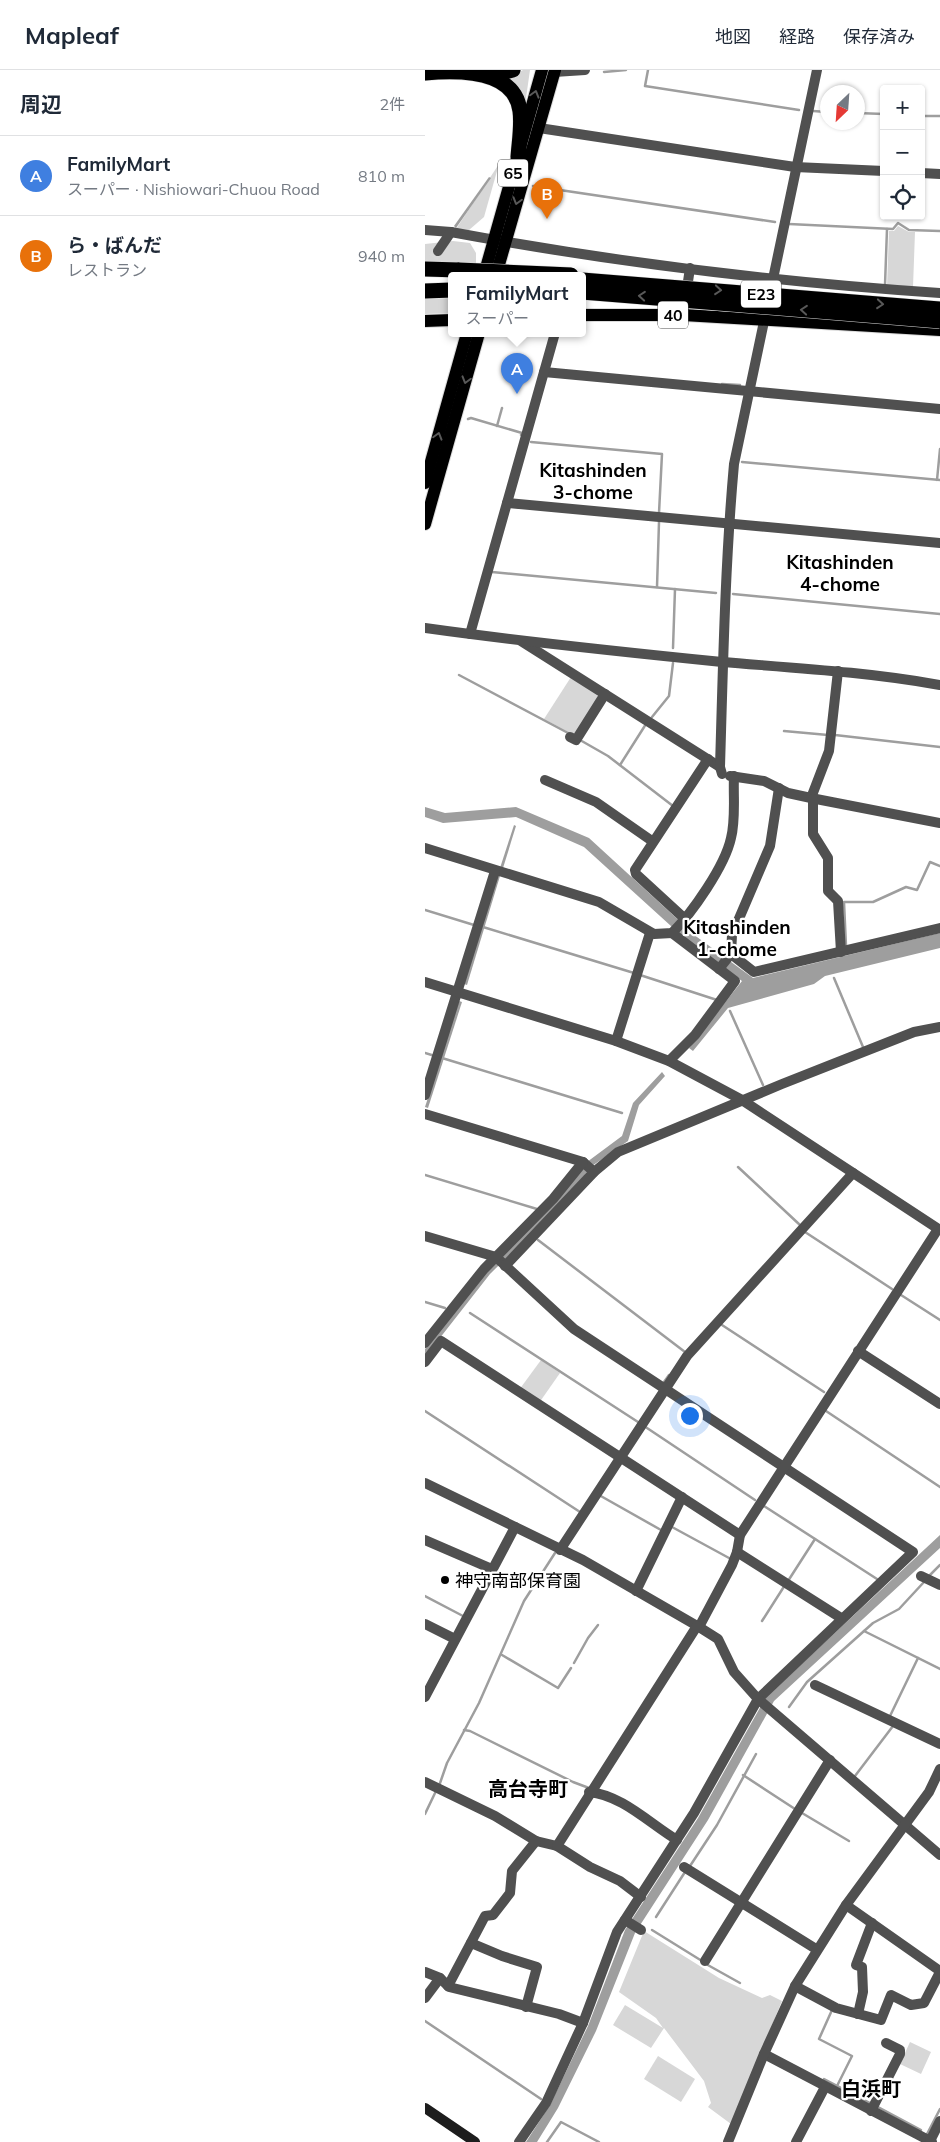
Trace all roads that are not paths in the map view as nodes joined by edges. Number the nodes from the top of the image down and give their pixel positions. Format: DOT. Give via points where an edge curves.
graph roads {
  1 [pos="513,70"];
  2 [pos="585,70"];
  3 [pos="817,70"];
  4 [pos="550,71"];
  5 [pos="425,73"];
  6 [pos="492,75"];
  7 [pos="539,128"];
  8 [pos="518,157"];
  9 [pos="795,167"];
  10 [pos="880,171"];
  11 [pos="925,173"];
  12 [pos="940,174"];
  13 [pos="425,230"];
  14 [pos="451,232"];
  15 [pos="500,241"];
  16 [pos="438,251"];
  17 [pos="690,268"];
  18 [pos="425,269"];
  19 [pos="485,272"];
  20 [pos="496,272"];
  21 [pos="448,273"];
  22 [pos="448,275"];
  23 [pos="586,276"];
  24 [pos="425,279"];
  25 [pos="772,279"];
  26 [pos="586,280"];
  27 [pos="674,286"];
  28 [pos="448,290"];
  29 [pos="425,291"];
  30 [pos="586,292"];
  31 [pos="940,293"];
  32 [pos="940,309"];
  33 [pos="683,315"];
  34 [pos="586,316"];
  35 [pos="448,320"];
  36 [pos="763,320"];
  37 [pos="425,321"];
  38 [pos="940,321"];
  39 [pos="940,330"];
  40 [pos="466,337"];
  41 [pos="478,337"];
  42 [pos="554,337"];
  43 [pos="544,372"];
  44 [pos="747,391"];
  45 [pos="940,409"];
  46 [pos="425,483"];
  47 [pos="507,502"];
  48 [pos="729,523"];
  49 [pos="425,524"];
  50 [pos="940,543"];
  51 [pos="425,628"];
  52 [pos="469,634"];
  53 [pos="521,641"];
  54 [pos="723,662"];
  55 [pos="837,671"];
  56 [pos="940,685"];
  57 [pos="605,694"];
  58 [pos="570,737"];
  59 [pos="708,759"];
  60 [pos="721,770"];
  61 [pos="734,776"];
  62 [pos="545,780"];
  63 [pos="779,788"];
  64 [pos="812,799"];
  65 [pos="940,823"];
  66 [pos="652,841"];
  67 [pos="425,848"];
  68 [pos="495,871"];
  69 [pos="684,921"];
  70 [pos="940,928"];
  71 [pos="673,932"];
  72 [pos="650,933"];
  73 [pos="841,952"];
  74 [pos="731,954"];
  75 [pos="719,969"];
  76 [pos="425,982"];
  77 [pos="458,992"];
  78 [pos="940,1027"];
  79 [pos="616,1041"];
  80 [pos="669,1061"];
  81 [pos="425,1095"];
  82 [pos="742,1100"];
  83 [pos="425,1114"];
  84 [pos="588,1167"];
  85 [pos="853,1173"];
  86 [pos="939,1230"];
  87 [pos="425,1236"];
  88 [pos="500,1261"];
  89 [pos="425,1343"];
  90 [pos="858,1350"];
  91 [pos="425,1362"];
  92 [pos="665,1389"];
  93 [pos="940,1404"];
  94 [pos="621,1457"];
  95 [pos="782,1466"];
  96 [pos="425,1483"];
  97 [pos="682,1497"];
  98 [pos="515,1527"];
  99 [pos="739,1534"];
  100 [pos="425,1540"];
  101 [pos="560,1550"];
  102 [pos="737,1552"];
  103 [pos="492,1569"];
  104 [pos="921,1576"];
  105 [pos="940,1585"];
  106 [pos="636,1591"];
  107 [pos="841,1618"];
  108 [pos="425,1624"];
  109 [pos="698,1626"];
  110 [pos="455,1639"];
  111 [pos="428,1683"];
  112 [pos="815,1685"];
  113 [pos="425,1697"];
  114 [pos="760,1700"];
  115 [pos="940,1744"];
  116 [pos="830,1760"];
  117 [pos="940,1769"];
  118 [pos="433,1786"];
  119 [pos="591,1790"];
  120 [pos="904,1824"];
  121 [pos="679,1838"];
  122 [pos="536,1841"];
  123 [pos="557,1846"];
  124 [pos="940,1855"];
  125 [pos="684,1867"];
  126 [pos="641,1897"];
  127 [pos="742,1903"];
  128 [pos="846,1905"];
  129 [pos="627,1921"];
  130 [pos="872,1923"];
  131 [pos="640,1929"];
  132 [pos="471,1943"];
  133 [pos="816,1950"];
  134 [pos="705,1961"];
  135 [pos="940,1971"];
  136 [pos="425,1972"];
  137 [pos="444,1982"];
  138 [pos="795,1986"];
  139 [pos="425,1998"];
  140 [pos="526,2007"];
  141 [pos="857,2014"];
  142 [pos="583,2023"];
  143 [pos="886,2043"];
  144 [pos="764,2054"];
  145 [pos="825,2087"];
  146 [pos="425,2108"];
  147 [pos="871,2111"];
  148 [pos="940,2121"];
  149 [pos="924,2140"];
  150 [pos="475,2142"];
  151 [pos="519,2142"];
  152 [pos="729,2142"];
  153 [pos="796,2142"];
  1 -- 6 [label="highway"];
  2 -- 4 [label="street"];
  3 -- 9 [label="street"];
  4 -- 7 [label="main road, 65"];
  8 -- 4 [label="main road, 65, one-way"];
  5 -- 6 [label="highway" via="450,71"];
  6 -- 8 [label="highway" via="510,86 518,102"];
  7 -- 9 [label="street"];
  7 -- 15 [label="main road, 65, one-way"];
  8 -- 15 [label="main road, 65"];
  9 -- 10 [label="street"];
  9 -- 25 [label="street"];
  11 -- 12 [label="street"];
  13 -- 14 [label="street"];
  14 -- 15 [label="street"];
  14 -- 16 [label="street"];
  15 -- 17 [label="street"];
  15 -- 19 [label="main road, 65"];
  15 -- 20 [label="main road, 65"];
  17 -- 25 [label="street"];
  17 -- 33 [label="street"];
  18 -- 21 [label="highway"];
  22 -- 24 [label="highway"];
  23 -- 27 [label="highway, bridge"];
  25 -- 31 [label="street"];
  25 -- 36 [label="street"];
  26 -- 27 [label="highway, E23, bridge"];
  27 -- 32 [label="highway, E23, one-way, bridge"];
  28 -- 29 [label="highway"];
  38 -- 30 [label="highway, E23, one-way, bridge"];
  33 -- 34 [label="main road, 40"];
  33 -- 36 [label="main road, 40"];
  35 -- 37 [label="main road"];
  36 -- 39 [label="main road, 40"];
  36 -- 44 [label="street"];
  46 -- 40 [label="main road, one-way"];
  41 -- 49 [label="main road, one-way"];
  42 -- 43 [label="street"];
  43 -- 44 [label="street"];
  43 -- 47 [label="street"];
  44 -- 45 [label="street"];
  44 -- 48 [label="street" via="734,464"];
  47 -- 48 [label="street"];
  47 -- 52 [label="street"];
  48 -- 50 [label="street"];
  48 -- 54 [label="street"];
  51 -- 52 [label="street"];
  52 -- 53 [label="street"];
  53 -- 54 [label="street"];
  53 -- 57 [label="street"];
  54 -- 55 [label="street"];
  54 -- 60 [label="street"];
  55 -- 56 [label="street"];
  55 -- 64 [label="street" via="829,751"];
  57 -- 58 [label="street" via="576,740"];
  57 -- 59 [label="street"];
  59 -- 60 [label="street"];
  59 -- 66 [label="street"];
  60 -- 61 [label="street"];
  61 -- 63 [label="street" via="765,781"];
  61 -- 69 [label="street" via="731,839 715,874"];
  62 -- 66 [label="street" via="596,802"];
  63 -- 64 [label="street"];
  63 -- 74 [label="street" via="770,846 732,935"];
  64 -- 65 [label="street"];
  64 -- 73 [label="street" via="813,834 828,858 828,891 838,900"];
  66 -- 69 [label="street" via="635,870 636,874"];
  67 -- 68 [label="street"];
  68 -- 72 [label="street" via="599,902"];
  68 -- 77 [label="street"];
  69 -- 71 [label="street"];
  70 -- 73 [label="street"];
  71 -- 72 [label="street" via="663,935"];
  71 -- 75 [label="street"];
  72 -- 79 [label="street"];
  73 -- 74 [label="street" via="754,972"];
  74 -- 75 [label="street"];
  75 -- 80 [label="street" via="735,981 695,1035"];
  76 -- 77 [label="street"];
  77 -- 79 [label="street"];
  77 -- 81 [label="street"];
  78 -- 82 [label="street" via="914,1032"];
  79 -- 80 [label="street"];
  80 -- 82 [label="street"];
  82 -- 84 [label="street"];
  82 -- 85 [label="street"];
  83 -- 84 [label="street"];
  84 -- 88 [label="street"];
  84 -- 88 [label="street" via="553,1199"];
  85 -- 86 [label="street"];
  85 -- 92 [label="street" via="687,1356"];
  86 -- 90 [label="street"];
  87 -- 88 [label="street"];
  88 -- 89 [label="street" via="449,1311"];
  88 -- 92 [label="street" via="574,1329"];
  90 -- 93 [label="street"];
  90 -- 95 [label="street"];
  91 -- 94 [label="street" via="441,1341"];
  92 -- 94 [label="street"];
  92 -- 95 [label="street"];
  94 -- 97 [label="street"];
  94 -- 101 [label="street"];
  95 -- 99 [label="street"];
  95 -- 107 [label="street" via="913,1552"];
  96 -- 98 [label="street"];
  97 -- 99 [label="street"];
  97 -- 106 [label="street"];
  98 -- 101 [label="street"];
  98 -- 103 [label="street"];
  99 -- 102 [label="street"];
  100 -- 103 [label="street"];
  101 -- 106 [label="street"];
  102 -- 107 [label="street"];
  102 -- 109 [label="street"];
  103 -- 110 [label="street"];
  104 -- 105 [label="street"];
  106 -- 109 [label="street"];
  107 -- 114 [label="street"];
  108 -- 110 [label="street"];
  109 -- 114 [label="street" via="718,1639 734,1672"];
  109 -- 119 [label="street"];
  110 -- 111 [label="street"];
  111 -- 113 [label="street"];
  112 -- 115 [label="street"];
  114 -- 116 [label="street"];
  114 -- 121 [label="street"];
  116 -- 120 [label="street"];
  116 -- 127 [label="street"];
  117 -- 120 [label="street" via="929,1792"];
  118 -- 122 [label="street" via="495,1816"];
  119 -- 121 [label="street" via="648,1818 653,1826"];
  119 -- 123 [label="street"];
  120 -- 124 [label="street"];
  120 -- 128 [label="street"];
  121 -- 126 [label="street"];
  122 -- 123 [label="street"];
  122 -- 132 [label="street" via="512,1871 510,1893 493,1915 485,1916"];
  123 -- 126 [label="street"];
  125 -- 127 [label="street"];
  126 -- 129 [label="street"];
  127 -- 133 [label="street"];
  127 -- 134 [label="street"];
  128 -- 130 [label="street"];
  128 -- 133 [label="street"];
  129 -- 131 [label="street"];
  129 -- 142 [label="street" via="617,1932"];
  130 -- 135 [label="street"];
  130 -- 141 [label="street" via="857,1964 862,1967 863,1992"];
  132 -- 137 [label="street"];
  132 -- 140 [label="street" via="537,1967"];
  133 -- 138 [label="street"];
  135 -- 141 [label="street" via="924,2002 911,2005 891,1995 881,2020"];
  136 -- 137 [label="street"];
  137 -- 139 [label="street"];
  137 -- 140 [label="street"];
  138 -- 141 [label="street" via="831,2006"];
  138 -- 144 [label="street"];
  140 -- 142 [label="street"];
  142 -- 151 [label="street" via="546,2102"];
  143 -- 147 [label="street" via="900,2050 901,2054"];
  144 -- 145 [label="street"];
  144 -- 152 [label="street"];
  145 -- 147 [label="street"];
  145 -- 153 [label="street"];
  146 -- 150 [label="main road"];
  147 -- 149 [label="street"];
  148 -- 149 [label="street"];
}
